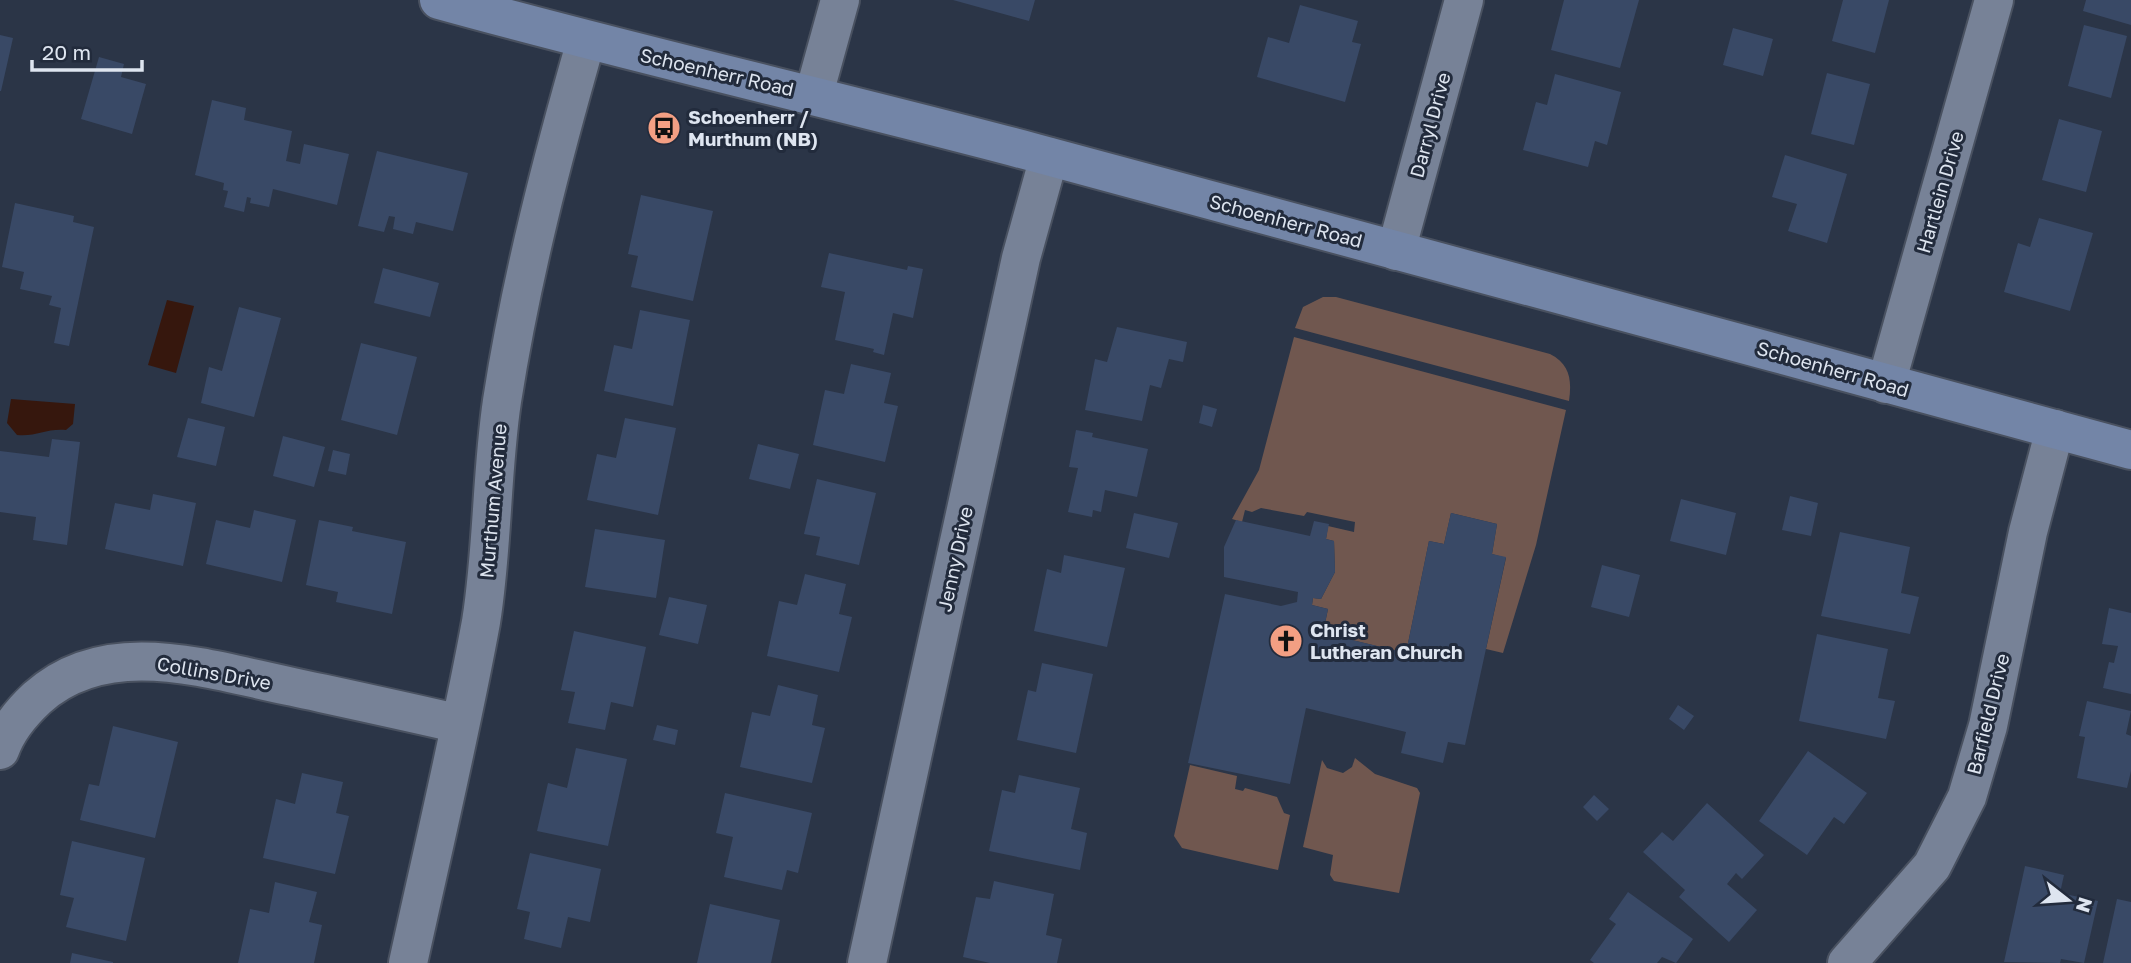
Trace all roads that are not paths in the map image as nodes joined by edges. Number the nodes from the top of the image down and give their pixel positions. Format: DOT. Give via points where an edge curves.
graph roads {
  1 [pos="439,0"];
  2 [pos="840,0"];
  3 [pos="1464,0"];
  4 [pos="1994,0"];
  5 [pos="586,41"];
  6 [pos="814,94"];
  7 [pos="1049,156"];
  8 [pos="1396,251"];
  9 [pos="1886,384"];
  10 [pos="2054,429"];
  11 [pos="2131,450"];
  12 [pos="460,724"];
  13 [pos="0,750"];
  14 [pos="408,963"];
  15 [pos="867,963"];
  16 [pos="1848,963"];
  1 -- 5 [label="main road, Schoenherr Road"];
  2 -- 6 [label="street"];
  3 -- 8 [label="street, Darryl Drive"];
  4 -- 9 [label="street, Hartlein Drive"];
  5 -- 6 [label="main road, Schoenherr Road"];
  5 -- 12 [label="street, Murthum Avenue" via="515,325 493,470 491,550"];
  6 -- 7 [label="main road, Schoenherr Road"];
  7 -- 8 [label="main road, Schoenherr Road"];
  7 -- 15 [label="street, Jenny Drive" via="1021,258"];
  8 -- 9 [label="main road, Schoenherr Road"];
  9 -- 10 [label="main road, Schoenherr Road"];
  10 -- 11 [label="main road, Schoenherr Road"];
  10 -- 16 [label="street, Barfield Drive" via="1988,726 1967,797 1932,866"];
  12 -- 13 [label="street, Collins Drive" via="199,667 125,661 84,668 53,683 26,708"];
  12 -- 14 [label="street, Murthum Avenue"];
}
